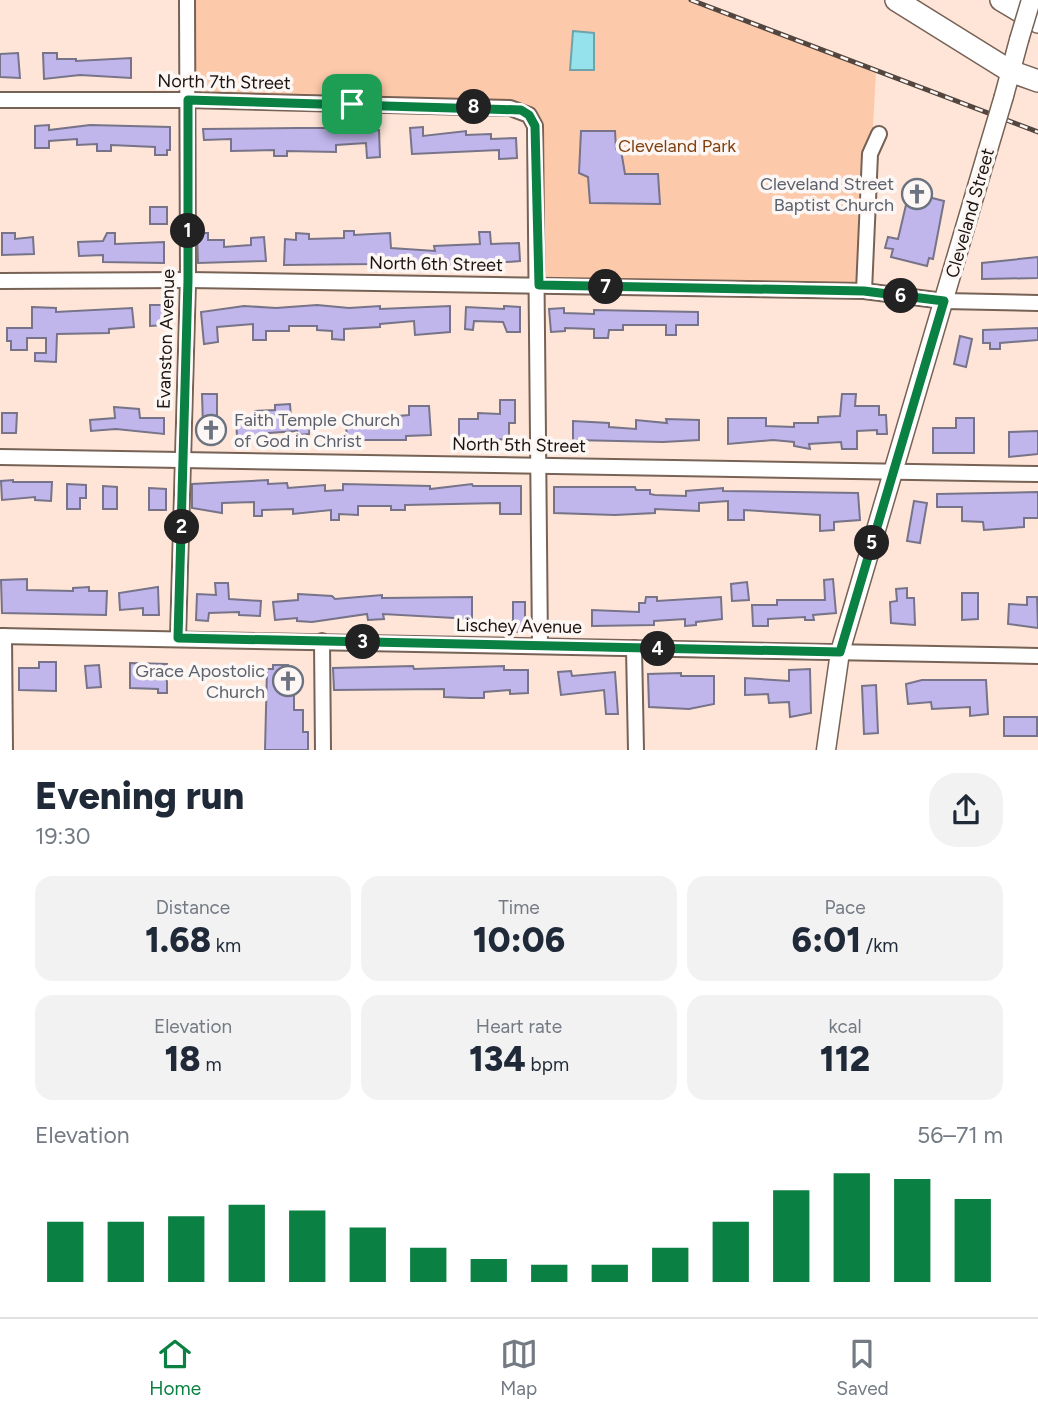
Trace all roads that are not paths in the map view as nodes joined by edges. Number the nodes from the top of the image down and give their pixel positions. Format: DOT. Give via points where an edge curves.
graph roads {
  1 [pos="187,0"];
  2 [pos="896,0"];
  3 [pos="1001,0"];
  4 [pos="1031,0"];
  5 [pos="1038,22"];
  6 [pos="1010,71"];
  7 [pos="1038,81"];
  8 [pos="0,100"];
  9 [pos="188,100"];
  10 [pos="879,134"];
  11 [pos="188,280"];
  12 [pos="0,281"];
  13 [pos="539,285"];
  14 [pos="864,291"];
  15 [pos="944,301"];
  16 [pos="1038,303"];
  17 [pos="0,457"];
  18 [pos="183,460"];
  19 [pos="540,465"];
  20 [pos="894,473"];
  21 [pos="1038,474"];
  22 [pos="2,636"];
  23 [pos="178,638"];
  24 [pos="322,641"];
  25 [pos="540,646"];
  26 [pos="634,648"];
  27 [pos="840,652"];
  28 [pos="1038,656"];
  29 [pos="5,750"];
  30 [pos="323,750"];
  31 [pos="636,750"];
  32 [pos="826,750"];
  1 -- 9 [label="street, Evanston Avenue"];
  2 -- 6 [label="highway"];
  3 -- 5 [label="highway"];
  4 -- 6 [label="main road, Cleveland Street, bridge"];
  6 -- 7 [label="highway"];
  6 -- 15 [label="main road, Cleveland Street, bridge"];
  8 -- 9 [label="street, North 7th Street"];
  9 -- 11 [label="street, Evanston Avenue"];
  9 -- 13 [label="street, North 7th Street" via="510,108 529,115 535,126"];
  10 -- 14 [label="street" via="870,155"];
  11 -- 12 [label="street, North 6th Street"];
  11 -- 13 [label="street, North 6th Street"];
  11 -- 18 [label="street, Evanston Avenue"];
  13 -- 14 [label="street, North 6th Street"];
  13 -- 19 [label="street"];
  14 -- 15 [label="street, North 6th Street"];
  15 -- 16 [label="street, North 6th Street"];
  15 -- 20 [label="main road, Cleveland Street"];
  17 -- 18 [label="street, North 5th Street"];
  18 -- 19 [label="street, North 5th Street"];
  18 -- 23 [label="street, Evanston Avenue"];
  19 -- 20 [label="street, North 5th Street"];
  19 -- 25 [label="street"];
  20 -- 21 [label="street, North 5th Street"];
  20 -- 27 [label="main road, Cleveland Street"];
  22 -- 23 [label="street, Lischey Avenue"];
  22 -- 29 [label="street"];
  23 -- 24 [label="street, Lischey Avenue"];
  24 -- 25 [label="street, Lischey Avenue"];
  24 -- 30 [label="street"];
  25 -- 26 [label="street, Lischey Avenue"];
  26 -- 27 [label="street, Lischey Avenue"];
  26 -- 31 [label="street"];
  27 -- 28 [label="street, Lischey Avenue"];
  27 -- 32 [label="main road, Cleveland Street"];
}
